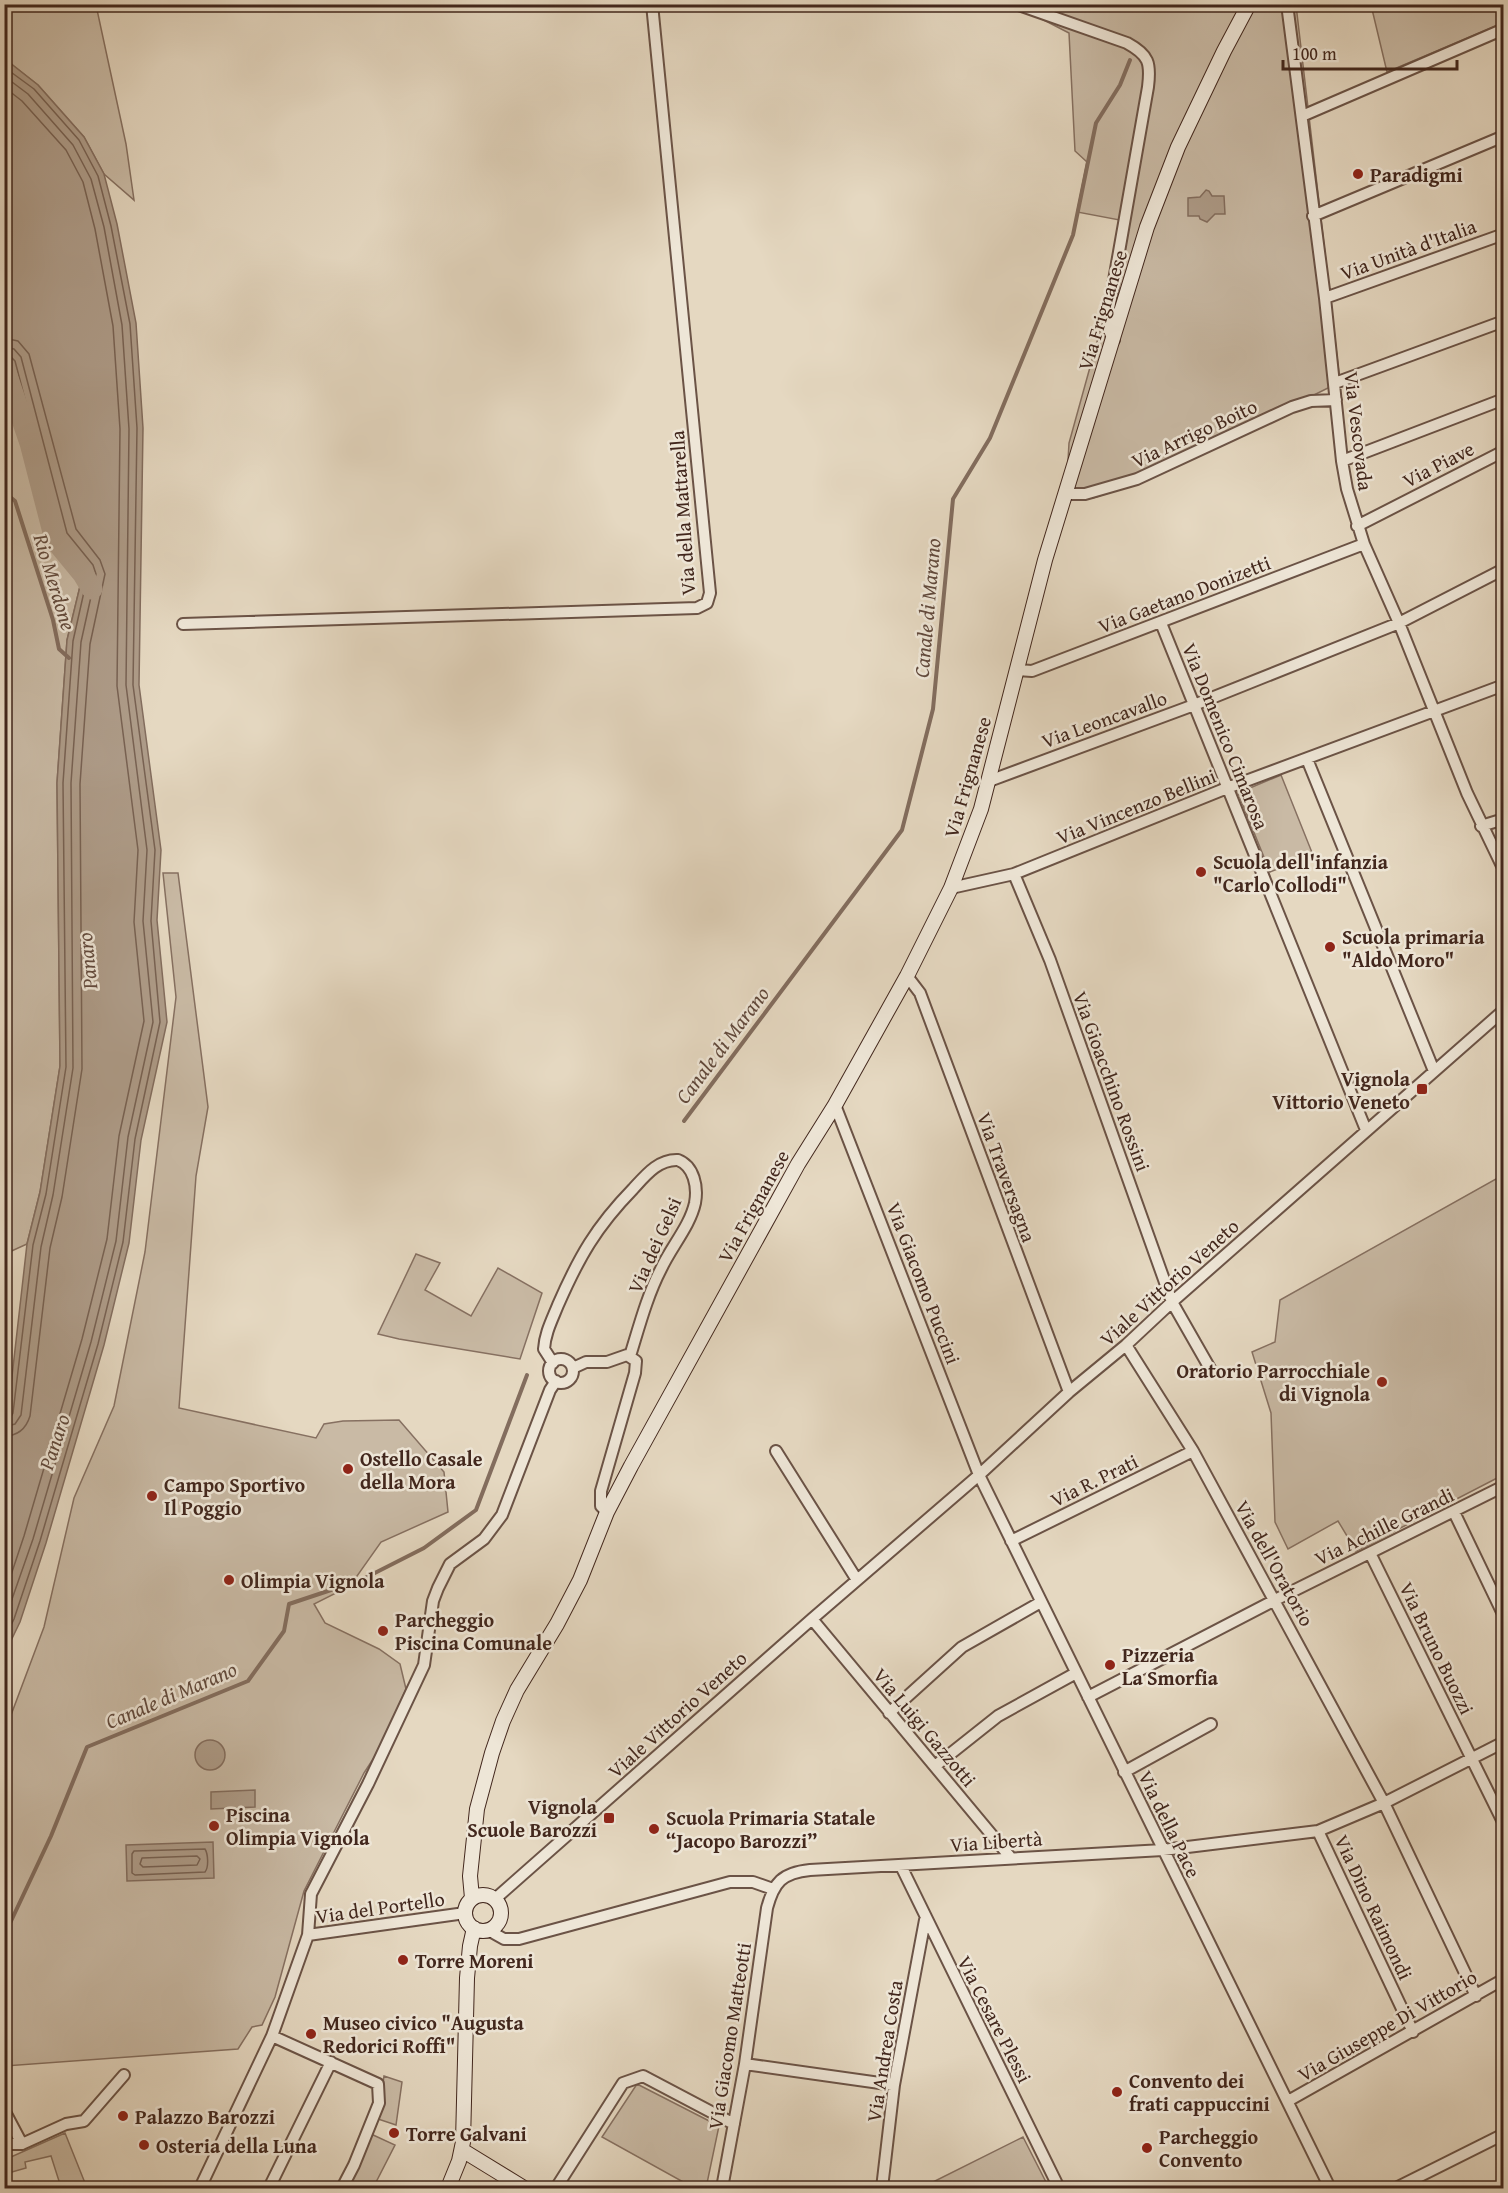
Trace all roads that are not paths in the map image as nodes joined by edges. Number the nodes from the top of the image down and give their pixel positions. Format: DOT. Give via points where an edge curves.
graph roads {
  1 [pos="652,4"];
  2 [pos="1016,4"];
  3 [pos="1249,4"];
  4 [pos="1287,4"];
  5 [pos="1503,29"];
  6 [pos="1302,116"];
  7 [pos="1503,136"];
  8 [pos="1313,216"];
  9 [pos="1503,234"];
  10 [pos="1325,298"];
  11 [pos="1503,321"];
  12 [pos="1114,340"];
  13 [pos="1335,383"];
  14 [pos="1503,399"];
  15 [pos="1336,400"];
  16 [pos="1503,451"];
  17 [pos="1342,461"];
  18 [pos="1065,494"];
  19 [pos="1357,526"];
  20 [pos="1364,544"];
  21 [pos="1503,569"];
  22 [pos="1161,623"];
  23 [pos="1399,623"];
  24 [pos="183,624"];
  25 [pos="1017,670"];
  26 [pos="1503,685"];
  27 [pos="1194,705"];
  28 [pos="1434,711"];
  29 [pos="1307,759"];
  30 [pos="989,781"];
  31 [pos="1227,788"];
  32 [pos="1503,819"];
  33 [pos="1481,826"];
  34 [pos="1503,870"];
  35 [pos="1014,874"];
  36 [pos="951,888"];
  37 [pos="907,976"];
  38 [pos="1503,1010"];
  39 [pos="1434,1071"];
  40 [pos="835,1105"];
  41 [pos="1366,1130"];
  42 [pos="1172,1302"];
  43 [pos="1126,1345"];
  44 [pos="630,1356"];
  45 [pos="553,1363"];
  46 [pos="573,1368"];
  47 [pos="1212,1372"];
  48 [pos="556,1381"];
  49 [pos="1068,1392"];
  50 [pos="776,1451"];
  51 [pos="1193,1451"];
  52 [pos="979,1475"];
  53 [pos="1503,1486"];
  54 [pos="607,1512"];
  55 [pos="1454,1512"];
  56 [pos="1011,1541"];
  57 [pos="1370,1553"];
  58 [pos="857,1580"];
  59 [pos="1275,1600"];
  60 [pos="1041,1602"];
  61 [pos="1503,1617"];
  62 [pos="812,1619"];
  63 [pos="1076,1673"];
  64 [pos="1088,1697"];
  65 [pos="889,1713"];
  66 [pos="1211,1725"];
  67 [pos="1503,1742"];
  68 [pos="1472,1759"];
  69 [pos="935,1766"];
  70 [pos="1124,1772"];
  71 [pos="1384,1803"];
  72 [pos="1503,1824"];
  73 [pos="1318,1831"];
  74 [pos="1163,1850"];
  75 [pos="1011,1858"];
  76 [pos="901,1866"];
  77 [pos="773,1889"];
  78 [pos="472,1898"];
  79 [pos="495,1899"];
  80 [pos="465,1913"];
  81 [pos="925,1919"];
  82 [pos="474,1928"];
  83 [pos="488,1930"];
  84 [pos="308,1935"];
  85 [pos="1503,1978"];
  86 [pos="1476,1996"];
  87 [pos="1413,2031"];
  88 [pos="273,2036"];
  89 [pos="331,2062"];
  90 [pos="745,2064"];
  91 [pos="124,2075"];
  92 [pos="894,2085"];
  93 [pos="1288,2101"];
  94 [pos="4,2110"];
  95 [pos="734,2124"];
  96 [pos="1503,2134"];
  97 [pos="4,2144"];
  98 [pos="22,2144"];
  99 [pos="462,2150"];
  100 [pos="200,2188"];
  101 [pos="269,2188"];
  102 [pos="342,2188"];
  103 [pos="448,2188"];
  104 [pos="524,2188"];
  105 [pos="556,2188"];
  106 [pos="722,2188"];
  107 [pos="882,2188"];
  108 [pos="1059,2188"];
  109 [pos="1330,2188"];
  110 [pos="1396,2188"];
  1 -- 24 [label="street, Via della Mattarella" via="710,593 707,603 697,608"];
  2 -- 12 [label="street" via="1127,43 1141,52 1149,65 1108,313 1108,327"];
  3 -- 12 [label="main road, Via Frignanese" via="1163,183"];
  4 -- 6 [label="street, Via Vescovada"];
  5 -- 6 [label="street"];
  6 -- 8 [label="street, Via Vescovada"];
  7 -- 8 [label="street"];
  8 -- 10 [label="street, Via Vescovada"];
  9 -- 10 [label="street, Via Unità d'Italia"];
  10 -- 13 [label="street, Via Vescovada"];
  11 -- 13 [label="street"];
  12 -- 18 [label="main road, Via Frignanese"];
  13 -- 15 [label="street, Via Vescovada"];
  14 -- 17 [label="street"];
  15 -- 17 [label="street, Via Vescovada"];
  15 -- 18 [label="street, Via Arrigo Boito" via="1292,407 1137,480 1085,494"];
  16 -- 19 [label="street, Via Piave"];
  17 -- 19 [label="street, Via Vescovada"];
  18 -- 25 [label="main road, Via Frignanese"];
  19 -- 20 [label="street, Via Vescovada"];
  20 -- 22 [label="street, Via Gaetano Donizetti"];
  20 -- 23 [label="street, Via Vescovada"];
  21 -- 23 [label="street, Via Leoncavallo"];
  22 -- 25 [label="street, Via Gaetano Donizetti" via="1032,671"];
  22 -- 27 [label="street, Via Domenico Cimarosa"];
  23 -- 27 [label="street, Via Leoncavallo"];
  23 -- 28 [label="street, Via Vescovada"];
  25 -- 30 [label="main road, Via Frignanese"];
  26 -- 28 [label="street, Via Vincenzo Bellini"];
  27 -- 30 [label="street, Via Leoncavallo"];
  27 -- 31 [label="street, Via Domenico Cimarosa"];
  28 -- 29 [label="street, Via Vincenzo Bellini"];
  28 -- 33 [label="street, Via Vescovada"];
  29 -- 31 [label="street, Via Vincenzo Bellini"];
  29 -- 39 [label="street"];
  30 -- 36 [label="main road, Via Frignanese"];
  31 -- 35 [label="street, Via Vincenzo Bellini"];
  31 -- 41 [label="street, Via Domenico Cimarosa"];
  32 -- 33 [label="street"];
  33 -- 34 [label="street, Via Vescovada"];
  35 -- 36 [label="street, Via Vincenzo Bellini"];
  35 -- 42 [label="street, Via Gioacchino Rossini" via="1050,960"];
  36 -- 37 [label="main road, Via Frignanese"];
  37 -- 40 [label="main road, Via Frignanese"];
  37 -- 49 [label="street, Via Traversagna" via="920,993"];
  38 -- 39 [label="street, Viale Vittorio Veneto"];
  39 -- 41 [label="street, Viale Vittorio Veneto"];
  40 -- 52 [label="street, Via Giacomo Puccini"];
  40 -- 54 [label="main road, Via Frignanese" via="798,1164"];
  41 -- 42 [label="street, Viale Vittorio Veneto"];
  42 -- 43 [label="street, Viale Vittorio Veneto"];
  42 -- 47 [label="street, Via Gioacchino Rossini"];
  43 -- 49 [label="street, Viale Vittorio Veneto"];
  43 -- 51 [label="street, Via dell'Oratorio"];
  44 -- 45 [label="street, Via dei Gelsi" via="654,1284 695,1202 689,1167 678,1160 663,1162 643,1179 607,1216 585,1250 547,1332 544,1349"];
  44 -- 46 [label="street" via="586,1362"];
  44 -- 54 [label="street" via="637,1367 599,1502"];
  45 -- 46 [label="street" via="566,1360"];
  45 -- 48 [label="street" via="550,1373"];
  46 -- 48 [label="street" via="568,1380"];
  48 -- 84 [label="street, Via del Portello" via="498,1522 484,1539 450,1564 443,1575 433,1601 424,1665 311,1894"];
  49 -- 52 [label="street, Viale Vittorio Veneto"];
  50 -- 58 [label="street"];
  51 -- 56 [label="street, Via R. Prati"];
  51 -- 59 [label="street, Via dell'Oratorio"];
  52 -- 56 [label="street, Via della Pace"];
  52 -- 58 [label="street, Viale Vittorio Veneto"];
  53 -- 55 [label="street, Via Achille Grandi"];
  54 -- 78 [label="main road, Via Frignanese" via="580,1580 517,1690 492,1753 474,1829"];
  55 -- 57 [label="street, Via Achille Grandi"];
  55 -- 61 [label="street"];
  56 -- 60 [label="street, Via della Pace"];
  57 -- 59 [label="street, Via Achille Grandi"];
  57 -- 68 [label="street, Via Bruno Buozzi"];
  58 -- 62 [label="street, Viale Vittorio Veneto"];
  59 -- 64 [label="street, Via Achille Grandi"];
  59 -- 71 [label="street, Via dell'Oratorio"];
  60 -- 63 [label="street, Via della Pace"];
  60 -- 65 [label="street" via="962,1647"];
  62 -- 65 [label="street, Via Luigi Gazzotti"];
  62 -- 79 [label="street, Viale Vittorio Veneto"];
  63 -- 64 [label="street, Via della Pace"];
  63 -- 69 [label="street" via="998,1716"];
  64 -- 70 [label="street, Via della Pace"];
  65 -- 69 [label="street, Via Luigi Gazzotti"];
  66 -- 70 [label="street"];
  67 -- 68 [label="street, Via Libertà"];
  68 -- 71 [label="street, Via Libertà"];
  68 -- 72 [label="street, Via Bruno Buozzi"];
  69 -- 75 [label="street, Via Luigi Gazzotti"];
  70 -- 74 [label="street, Via della Pace"];
  71 -- 73 [label="street, Via Libertà"];
  71 -- 86 [label="street, Via dell'Oratorio"];
  73 -- 74 [label="street, Via Libertà"];
  73 -- 87 [label="street, Via Dino Raimondi"];
  74 -- 75 [label="street, Via Libertà"];
  74 -- 93 [label="street, Via della Pace"];
  75 -- 76 [label="street, Via Libertà"];
  76 -- 77 [label="street, Via Libertà" via="800,1871 785,1876"];
  76 -- 81 [label="street, Via Cesare Plessi"];
  77 -- 83 [label="street" via="753,1882 730,1882 519,1939 504,1939"];
  77 -- 90 [label="street, Via Giacomo Matteotti"];
  78 -- 79 [label="main road" via="484,1894"];
  78 -- 80 [label="main road"];
  79 -- 83 [label="main road" via="501,1916"];
  80 -- 82 [label="main road"];
  80 -- 84 [label="street, Via del Portello"];
  81 -- 92 [label="street, Via Andrea Costa"];
  81 -- 108 [label="street, Via Cesare Plessi"];
  82 -- 83 [label="main road"];
  82 -- 99 [label="main road" via="467,1978"];
  84 -- 88 [label="street"];
  85 -- 86 [label="street, Via Giuseppe Di Vittorio"];
  86 -- 87 [label="street, Via Giuseppe Di Vittorio"];
  87 -- 93 [label="street, Via Giuseppe Di Vittorio"];
  88 -- 89 [label="street"];
  88 -- 100 [label="street"];
  89 -- 101 [label="street"];
  89 -- 102 [label="street" via="378,2084 379,2103"];
  90 -- 92 [label="street"];
  90 -- 95 [label="street, Via Giacomo Matteotti"];
  91 -- 98 [label="street" via="84,2121 66,2124"];
  92 -- 107 [label="street, Via Andrea Costa"];
  93 -- 109 [label="street, Via della Pace"];
  94 -- 98 [label="street"];
  95 -- 105 [label="street" via="643,2076 623,2083"];
  95 -- 106 [label="street, Via Giacomo Matteotti"];
  96 -- 110 [label="street"];
  97 -- 98 [label="street"];
  99 -- 103 [label="main road"];
  99 -- 104 [label="main road"];
}
